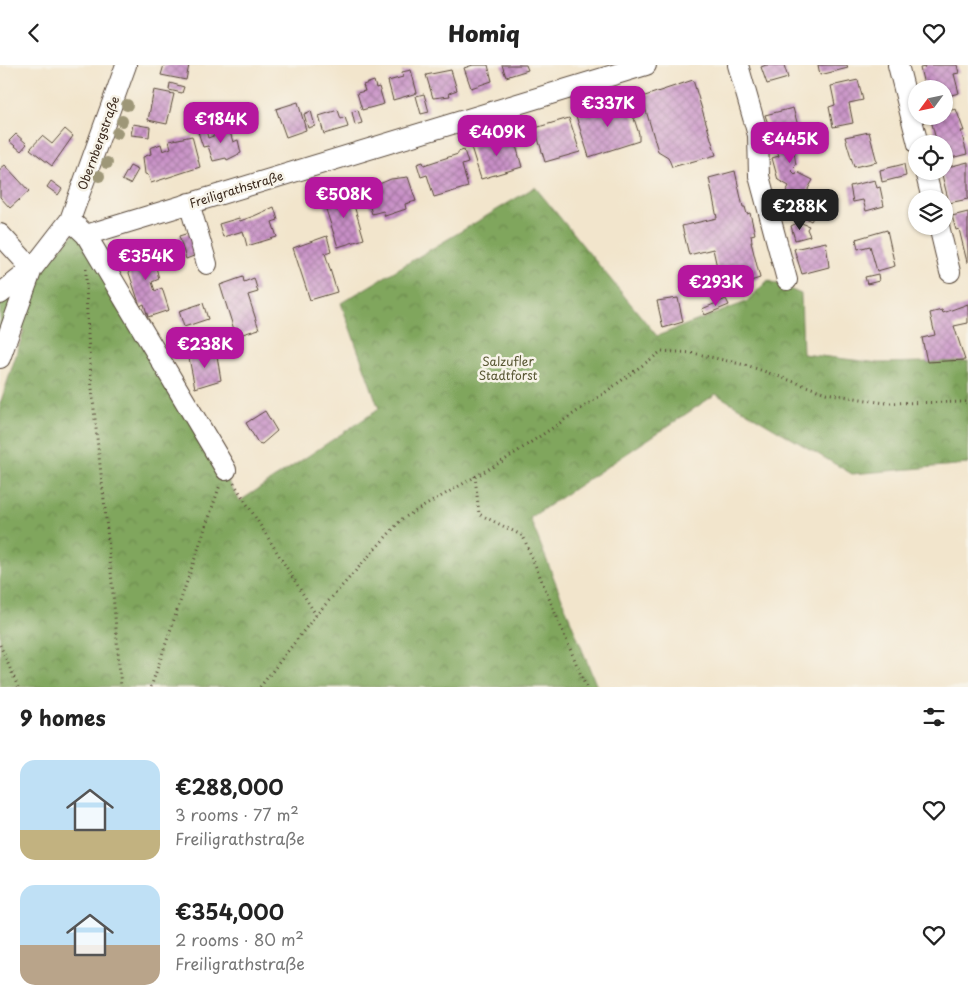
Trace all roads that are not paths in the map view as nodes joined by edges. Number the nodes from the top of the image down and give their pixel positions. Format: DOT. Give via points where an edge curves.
graph roads {
  1 [pos="126,65"];
  2 [pos="646,65"];
  3 [pos="738,65"];
  4 [pos="898,65"];
  5 [pos="595,72"];
  6 [pos="916,135"];
  7 [pos="189,203"];
  8 [pos="70,220"];
  9 [pos="0,234"];
  10 [pos="86,235"];
  11 [pos="941,235"];
  12 [pos="207,264"];
  13 [pos="32,269"];
  14 [pos="950,271"];
  15 [pos="787,280"];
  16 [pos="0,294"];
  17 [pos="0,358"];
  18 [pos="226,470"];
  1 -- 8 [label="street, Obernbergstraße"];
  2 -- 5 [label="street, Freiligrathstraße"];
  3 -- 15 [label="street" via="758,135 759,177"];
  4 -- 6 [label="street"];
  5 -- 7 [label="street, Freiligrathstraße"];
  7 -- 10 [label="street, Freiligrathstraße"];
  7 -- 12 [label="street"];
  8 -- 10 [label="street"];
  8 -- 13 [label="street, Obernbergstraße"];
  9 -- 13 [label="street"];
  10 -- 18 [label="street"];
  11 -- 14 [label="street"];
  13 -- 16 [label="street"];
  13 -- 17 [label="street"];
}
